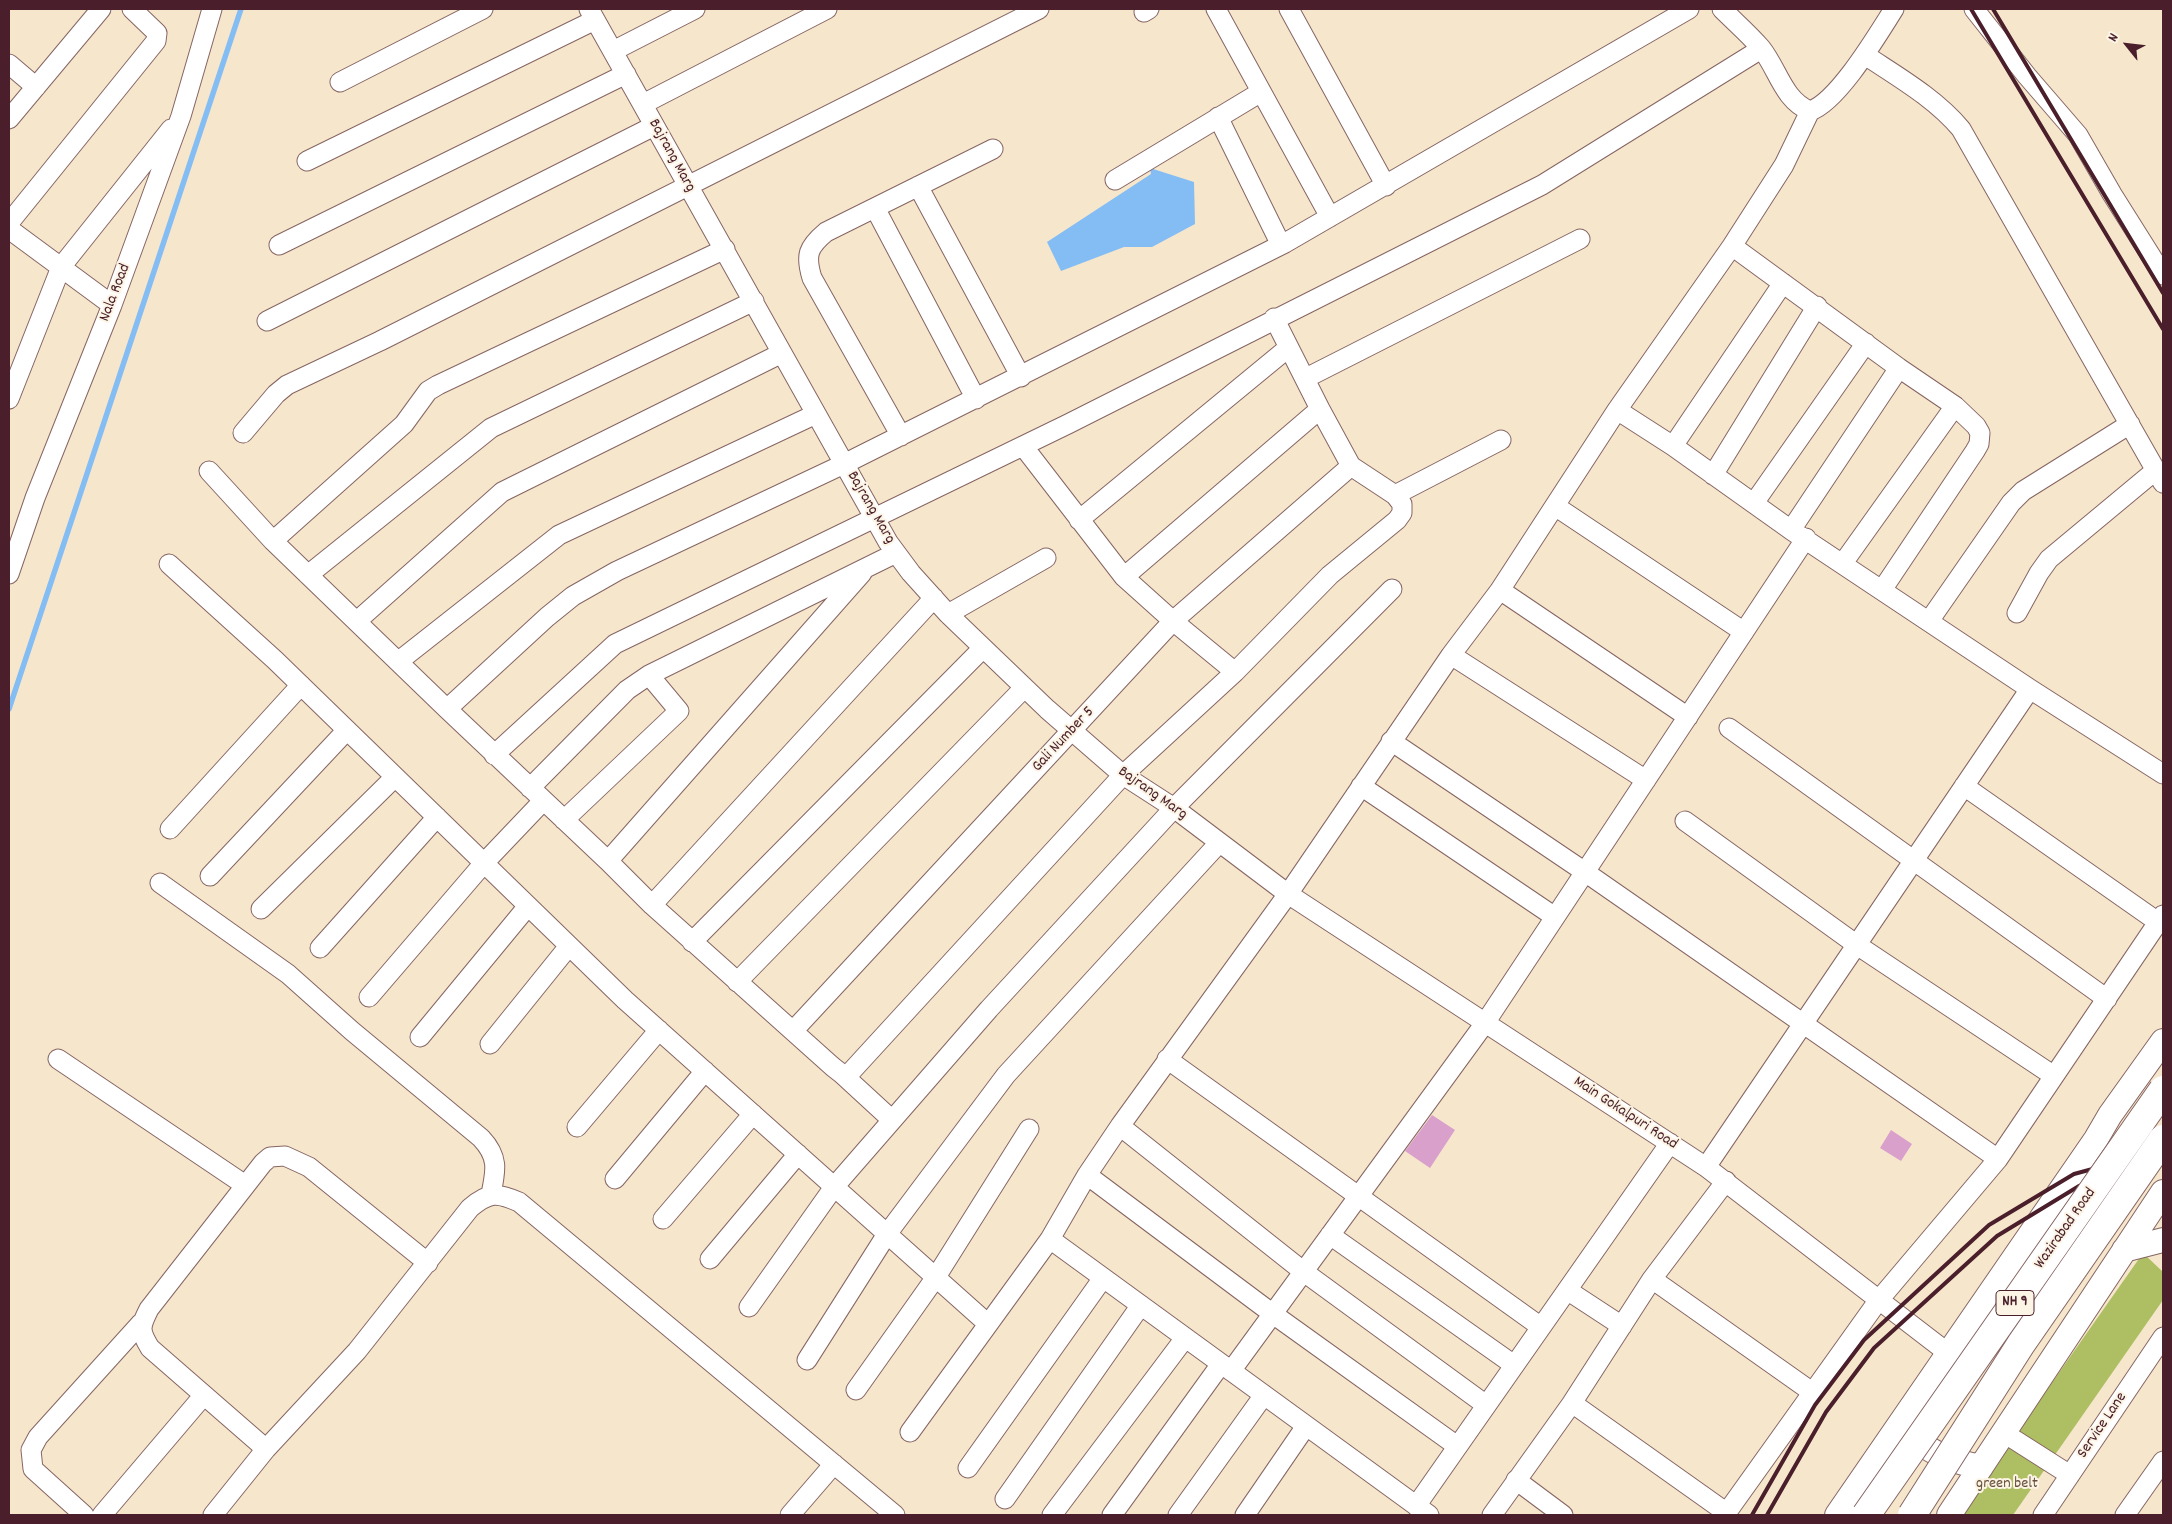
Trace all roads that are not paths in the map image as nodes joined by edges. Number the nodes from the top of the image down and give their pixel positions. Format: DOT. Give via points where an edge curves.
graph roads {
  1 [pos="101,9"];
  2 [pos="132,9"];
  3 [pos="212,9"];
  4 [pos="483,9"];
  5 [pos="695,9"];
  6 [pos="827,9"];
  7 [pos="1039,9"];
  8 [pos="1216,9"];
  9 [pos="1289,9"];
  10 [pos="1689,9"];
  11 [pos="1722,9"];
  12 [pos="1894,9"];
  13 [pos="1974,9"];
  14 [pos="592,14"];
  15 [pos="1761,49"];
  16 [pos="613,51"];
  17 [pos="1867,52"];
  18 [pos="9,64"];
  19 [pos="626,74"];
  20 [pos="340,82"];
  21 [pos="36,87"];
  22 [pos="1261,92"];
  23 [pos="643,104"];
  24 [pos="1810,111"];
  25 [pos="181,116"];
  26 [pos="1218,117"];
  27 [pos="9,119"];
  28 [pos="654,126"];
  29 [pos="993,149"];
  30 [pos="307,161"];
  31 [pos="1115,180"];
  32 [pos="918,186"];
  33 [pos="1386,186"];
  34 [pos="687,187"];
  35 [pos="875,208"];
  36 [pos="1330,217"];
  37 [pos="9,223"];
  38 [pos="9,229"];
  39 [pos="1580,239"];
  40 [pos="279,245"];
  41 [pos="1281,245"];
  42 [pos="1732,246"];
  43 [pos="725,249"];
  44 [pos="61,267"];
  45 [pos="2163,275"];
  46 [pos="1783,283"];
  47 [pos="754,301"];
  48 [pos="112,305"];
  49 [pos="1817,306"];
  50 [pos="1274,318"];
  51 [pos="267,321"];
  52 [pos="1866,342"];
  53 [pos="1288,348"];
  54 [pos="782,353"];
  55 [pos="1899,368"];
  56 [pos="1021,376"];
  57 [pos="1306,378"];
  58 [pos="9,399"];
  59 [pos="976,399"];
  60 [pos="1955,406"];
  61 [pos="1320,409"];
  62 [pos="1617,410"];
  63 [pos="816,414"];
  64 [pos="2130,424"];
  65 [pos="243,433"];
  66 [pos="901,436"];
  67 [pos="1501,440"];
  68 [pos="1023,446"];
  69 [pos="1673,446"];
  70 [pos="844,464"];
  71 [pos="1352,466"];
  72 [pos="209,471"];
  73 [pos="1713,475"];
  74 [pos="2160,476"];
  75 [pos="1395,495"];
  76 [pos="1754,503"];
  77 [pos="1555,506"];
  78 [pos="874,518"];
  79 [pos="1079,520"];
  80 [pos="1799,534"];
  81 [pos="273,541"];
  82 [pos="896,552"];
  83 [pos="1046,558"];
  84 [pos="1843,563"];
  85 [pos="169,564"];
  86 [pos="868,567"];
  87 [pos="9,574"];
  88 [pos="308,574"];
  89 [pos="1124,576"];
  90 [pos="1392,589"];
  91 [pos="1500,590"];
  92 [pos="1882,590"];
  93 [pos="934,598"];
  94 [pos="2017,613"];
  95 [pos="948,614"];
  96 [pos="357,621"];
  97 [pos="1930,621"];
  98 [pos="1173,622"];
  99 [pos="1744,632"];
  100 [pos="983,648"];
  101 [pos="1451,655"];
  102 [pos="398,661"];
  103 [pos="1234,672"];
  104 [pos="649,675"];
  105 [pos="301,685"];
  106 [pos="1024,688"];
  107 [pos="2030,689"];
  108 [pos="447,709"];
  109 [pos="1688,717"];
  110 [pos="1729,728"];
  111 [pos="347,730"];
  112 [pos="1072,732"];
  113 [pos="1391,741"];
  114 [pos="494,755"];
  115 [pos="2163,774"];
  116 [pos="1123,776"];
  117 [pos="396,777"];
  118 [pos="1646,780"];
  119 [pos="1361,786"];
  120 [pos="1964,786"];
  121 [pos="537,794"];
  122 [pos="1174,808"];
  123 [pos="437,817"];
  124 [pos="564,820"];
  125 [pos="1685,821"];
  126 [pos="170,829"];
  127 [pos="1219,843"];
  128 [pos="608,861"];
  129 [pos="1914,862"];
  130 [pos="484,863"];
  131 [pos="1586,872"];
  132 [pos="210,876"];
  133 [pos="160,883"];
  134 [pos="1288,894"];
  135 [pos="652,905"];
  136 [pos="528,906"];
  137 [pos="262,909"];
  138 [pos="1555,917"];
  139 [pos="2161,918"];
  140 [pos="692,942"];
  141 [pos="1857,945"];
  142 [pos="569,946"];
  143 [pos="320,948"];
  144 [pos="737,982"];
  145 [pos="369,997"];
  146 [pos="2106,998"];
  147 [pos="1485,1023"];
  148 [pos="1803,1023"];
  149 [pos="659,1030"];
  150 [pos="793,1031"];
  151 [pos="420,1037"];
  152 [pos="2163,1041"];
  153 [pos="490,1044"];
  154 [pos="58,1059"];
  155 [pos="1167,1059"];
  156 [pos="705,1071"];
  157 [pos="842,1074"];
  158 [pos="2054,1076"];
  159 [pos="2163,1090"];
  160 [pos="753,1114"];
  161 [pos="2110,1115"];
  162 [pos="892,1120"];
  163 [pos="1120,1126"];
  164 [pos="577,1127"];
  165 [pos="1029,1129"];
  166 [pos="2163,1139"];
  167 [pos="2096,1140"];
  168 [pos="1670,1143"];
  169 [pos="2163,1150"];
  170 [pos="798,1154"];
  171 [pos="1998,1158"];
  172 [pos="1706,1167"];
  173 [pos="1087,1175"];
  174 [pos="615,1179"];
  175 [pos="1726,1181"];
  176 [pos="2163,1183"];
  177 [pos="245,1185"];
  178 [pos="834,1187"];
  179 [pos="2163,1192"];
  180 [pos="491,1194"];
  181 [pos="1359,1196"];
  182 [pos="663,1219"];
  183 [pos="887,1234"];
  184 [pos="1330,1235"];
  185 [pos="1050,1239"];
  186 [pos="2163,1240"];
  187 [pos="2124,1250"];
  188 [pos="710,1259"];
  189 [pos="428,1263"];
  190 [pos="1304,1272"];
  191 [pos="936,1277"];
  192 [pos="1103,1278"];
  193 [pos="1652,1279"];
  194 [pos="1567,1290"];
  195 [pos="1878,1301"];
  196 [pos="1141,1305"];
  197 [pos="749,1307"];
  198 [pos="1273,1314"];
  199 [pos="141,1323"];
  200 [pos="988,1324"];
  201 [pos="1622,1326"];
  202 [pos="1541,1327"];
  203 [pos="2163,1337"];
  204 [pos="1185,1338"];
  205 [pos="1948,1353"];
  206 [pos="807,1360"];
  207 [pos="1514,1365"];
  208 [pos="1226,1368"];
  209 [pos="856,1390"];
  210 [pos="1812,1392"];
  211 [pos="204,1395"];
  212 [pos="1264,1395"];
  213 [pos="1572,1402"];
  214 [pos="1486,1405"];
  215 [pos="1909,1410"];
  216 [pos="1306,1426"];
  217 [pos="910,1432"];
  218 [pos="2004,1432"];
  219 [pos="1457,1446"];
  220 [pos="266,1449"];
  221 [pos="2163,1461"];
  222 [pos="834,1464"];
  223 [pos="1981,1467"];
  224 [pos="968,1468"];
  225 [pos="2070,1475"];
  226 [pos="1516,1480"];
  227 [pos="2158,1482"];
  228 [pos="1005,1499"];
  229 [pos="1422,1511"];
  230 [pos="1726,1514"];
  231 [pos="84,1515"];
  232 [pos="102,1515"];
  233 [pos="213,1515"];
  234 [pos="790,1515"];
  235 [pos="895,1515"];
  236 [pos="1052,1515"];
  237 [pos="1112,1515"];
  238 [pos="1178,1515"];
  239 [pos="1245,1515"];
  240 [pos="1492,1515"];
  241 [pos="1563,1515"];
  242 [pos="1837,1515"];
  243 [pos="1866,1515"];
  244 [pos="1912,1515"];
  245 [pos="1949,1515"];
  246 [pos="2043,1515"];
  247 [pos="2125,1515"];
  1 -- 21 [label="street"];
  2 -- 37 [label="street" via="153,27 157,33 156,41"];
  3 -- 25 [label="street, Nala Road"];
  4 -- 20 [label="street"];
  5 -- 16 [label="street"];
  6 -- 23 [label="street"];
  7 -- 34 [label="street"];
  8 -- 22 [label="street"];
  9 -- 33 [label="street"];
  10 -- 33 [label="street"];
  11 -- 15 [label="street"];
  12 -- 17 [label="street"];
  13 -- 45 [label="street" via="2078,135"];
  14 -- 16 [label="street, Bajrang Marg"];
  14 -- 30 [label="street"];
  15 -- 24 [label="street" via="1792,100"];
  15 -- 50 [label="street" via="1542,184"];
  16 -- 19 [label="street, Bajrang Marg"];
  17 -- 24 [label="street" via="1825,103"];
  17 -- 64 [label="street" via="1951,117 1961,129"];
  18 -- 21 [label="street"];
  19 -- 23 [label="street, Bajrang Marg"];
  19 -- 40 [label="street"];
  21 -- 27 [label="street"];
  22 -- 26 [label="street"];
  22 -- 36 [label="street"];
  23 -- 28 [label="street, Bajrang Marg"];
  24 -- 42 [label="street" via="1784,165"];
  25 -- 44 [label="street"];
  25 -- 48 [label="street, Nala Road"];
  26 -- 31 [label="street"];
  26 -- 41 [label="street"];
  28 -- 34 [label="street, Bajrang Marg"];
  28 -- 51 [label="street"];
  29 -- 32 [label="street"];
  32 -- 35 [label="street"];
  32 -- 56 [label="street"];
  33 -- 36 [label="street"];
  34 -- 43 [label="street, Bajrang Marg"];
  34 -- 65 [label="street" via="380,342 287,385"];
  35 -- 59 [label="street"];
  35 -- 66 [label="street" via="826,232 815,241 808,252 807,264"];
  36 -- 41 [label="street"];
  38 -- 44 [label="street"];
  39 -- 57 [label="street"];
  41 -- 56 [label="street"];
  42 -- 46 [label="street"];
  42 -- 62 [label="street"];
  43 -- 47 [label="street, Bajrang Marg"];
  43 -- 81 [label="street" via="433,388 404,424"];
  44 -- 48 [label="street"];
  44 -- 58 [label="street"];
  46 -- 49 [label="street"];
  46 -- 69 [label="street"];
  47 -- 54 [label="street, Bajrang Marg"];
  47 -- 88 [label="street" via="491,428"];
  48 -- 87 [label="street, Nala Road" via="35,498"];
  49 -- 52 [label="street"];
  49 -- 73 [label="street"];
  50 -- 53 [label="street"];
  50 -- 68 [label="street"];
  52 -- 55 [label="street"];
  52 -- 76 [label="street"];
  53 -- 57 [label="street"];
  53 -- 79 [label="street"];
  54 -- 63 [label="street, Bajrang Marg"];
  54 -- 96 [label="street" via="502,492"];
  55 -- 60 [label="street"];
  55 -- 80 [label="street"];
  56 -- 59 [label="street"];
  57 -- 61 [label="street"];
  59 -- 66 [label="street"];
  60 -- 84 [label="street"];
  60 -- 92 [label="street" via="1976,426 1980,433 1979,444"];
  61 -- 71 [label="street"];
  61 -- 89 [label="street"];
  62 -- 69 [label="street"];
  62 -- 77 [label="street"];
  63 -- 70 [label="street, Bajrang Marg"];
  63 -- 102 [label="street" via="559,535"];
  64 -- 74 [label="street"];
  64 -- 97 [label="street" via="2023,491 2011,503"];
  66 -- 70 [label="street"];
  67 -- 75 [label="street"];
  68 -- 78 [label="street"];
  68 -- 79 [label="street"];
  69 -- 73 [label="street"];
  70 -- 78 [label="street, Bajrang Marg"];
  70 -- 108 [label="street" via="617,571 573,596 511,648"];
  71 -- 75 [label="street"];
  71 -- 98 [label="street, Gali Number 5"];
  72 -- 81 [label="street"];
  73 -- 76 [label="street"];
  74 -- 94 [label="street" via="2049,559"];
  75 -- 103 [label="street" via="1402,504 1402,513 1397,520 1330,575"];
  76 -- 80 [label="street"];
  77 -- 91 [label="street"];
  77 -- 99 [label="street"];
  78 -- 82 [label="street, Bajrang Marg"];
  78 -- 114 [label="street" via="615,644"];
  79 -- 89 [label="street"];
  80 -- 84 [label="street"];
  80 -- 99 [label="street"];
  81 -- 88 [label="street"];
  82 -- 86 [label="street"];
  82 -- 93 [label="street, Bajrang Marg"];
  83 -- 95 [label="street"];
  84 -- 92 [label="street"];
  85 -- 105 [label="street"];
  86 -- 104 [label="street"];
  86 -- 128 [label="street"];
  88 -- 96 [label="street"];
  89 -- 98 [label="street"];
  90 -- 122 [label="street"];
  91 -- 101 [label="street"];
  91 -- 109 [label="street"];
  92 -- 97 [label="street"];
  93 -- 95 [label="street, Bajrang Marg"];
  93 -- 135 [label="street"];
  95 -- 100 [label="street, Bajrang Marg"];
  96 -- 102 [label="street"];
  97 -- 107 [label="street"];
  98 -- 103 [label="street"];
  98 -- 112 [label="street, Gali Number 5"];
  99 -- 109 [label="street"];
  100 -- 106 [label="street, Bajrang Marg"];
  100 -- 140 [label="street"];
  101 -- 113 [label="street"];
  101 -- 118 [label="street"];
  102 -- 108 [label="street"];
  103 -- 116 [label="street"];
  104 -- 121 [label="street" via="626,690"];
  104 -- 124 [label="street" via="679,711"];
  105 -- 111 [label="street"];
  105 -- 126 [label="street"];
  106 -- 112 [label="street, Bajrang Marg"];
  106 -- 144 [label="street"];
  107 -- 115 [label="street"];
  107 -- 120 [label="street"];
  108 -- 114 [label="street"];
  109 -- 118 [label="street"];
  110 -- 129 [label="street"];
  111 -- 117 [label="street"];
  111 -- 132 [label="street"];
  112 -- 116 [label="street, Bajrang Marg"];
  112 -- 150 [label="street, Gali Number 5"];
  113 -- 119 [label="street"];
  113 -- 131 [label="street"];
  114 -- 121 [label="street"];
  116 -- 122 [label="street, Bajrang Marg"];
  116 -- 157 [label="street" via="855,1069 848,1075"];
  117 -- 123 [label="street"];
  117 -- 137 [label="street"];
  118 -- 131 [label="street"];
  119 -- 134 [label="street"];
  119 -- 138 [label="street"];
  120 -- 129 [label="street"];
  120 -- 139 [label="street"];
  121 -- 124 [label="street"];
  121 -- 130 [label="street"];
  122 -- 127 [label="street, Bajrang Marg"];
  122 -- 162 [label="street"];
  123 -- 130 [label="street"];
  123 -- 143 [label="street"];
  124 -- 128 [label="street"];
  125 -- 141 [label="street"];
  127 -- 134 [label="street, Bajrang Marg"];
  127 -- 183 [label="street" via="1006,1075"];
  128 -- 135 [label="street"];
  129 -- 141 [label="street"];
  129 -- 146 [label="street"];
  130 -- 136 [label="street"];
  130 -- 145 [label="street"];
  131 -- 138 [label="street"];
  131 -- 148 [label="street"];
  133 -- 180 [label="street" via="288,974 481,1138 491,1149 494,1160 496,1172"];
  134 -- 147 [label="street, Main Gokalpuri Road"];
  134 -- 155 [label="street"];
  135 -- 140 [label="street"];
  136 -- 142 [label="street"];
  136 -- 151 [label="street"];
  138 -- 147 [label="street"];
  139 -- 146 [label="street"];
  140 -- 144 [label="street"];
  141 -- 148 [label="street"];
  141 -- 158 [label="street"];
  142 -- 149 [label="street"];
  142 -- 153 [label="street"];
  144 -- 150 [label="street"];
  146 -- 158 [label="street"];
  147 -- 168 [label="street, Main Gokalpuri Road"];
  147 -- 181 [label="street"];
  148 -- 171 [label="street"];
  148 -- 172 [label="street"];
  149 -- 156 [label="street"];
  149 -- 164 [label="street"];
  150 -- 157 [label="street"];
  152 -- 161 [label="main road"];
  154 -- 177 [label="street"];
  155 -- 163 [label="street"];
  155 -- 181 [label="street"];
  156 -- 160 [label="street"];
  156 -- 174 [label="street"];
  157 -- 162 [label="street"];
  158 -- 171 [label="street"];
  159 -- 243 [label="highway, Wazirabad Road / NH 9, bridge"];
  160 -- 170 [label="street"];
  160 -- 182 [label="street"];
  161 -- 167 [label="main road"];
  161 -- 169 [label="main road"];
  162 -- 178 [label="street"];
  163 -- 173 [label="street"];
  163 -- 190 [label="street"];
  165 -- 191 [label="street"];
  166 -- 244 [label="highway, Wazirabad Road / NH 9, bridge" via="2021,1344"];
  167 -- 176 [label="main road"];
  167 -- 205 [label="main road"];
  168 -- 172 [label="street, Main Gokalpuri Road"];
  168 -- 194 [label="street"];
  170 -- 178 [label="street"];
  170 -- 188 [label="street"];
  171 -- 195 [label="street"];
  172 -- 175 [label="street, Main Gokalpuri Road"];
  173 -- 185 [label="street"];
  173 -- 198 [label="street"];
  175 -- 193 [label="street"];
  175 -- 195 [label="street, Main Gokalpuri Road"];
  177 -- 189 [label="street" via="270,1158 285,1156 294,1159 309,1167"];
  177 -- 199 [label="street"];
  178 -- 183 [label="street"];
  178 -- 197 [label="street"];
  179 -- 187 [label="main road"];
  180 -- 189 [label="street" via="470,1208"];
  180 -- 222 [label="street" via="504,1195 519,1202"];
  181 -- 184 [label="street"];
  181 -- 202 [label="street"];
  183 -- 191 [label="street"];
  183 -- 206 [label="street"];
  184 -- 190 [label="street"];
  184 -- 207 [label="street"];
  185 -- 192 [label="street"];
  185 -- 200 [label="street"];
  186 -- 187 [label="main road"];
  187 -- 218 [label="main road"];
  189 -- 220 [label="street" via="357,1350"];
  190 -- 198 [label="street"];
  190 -- 214 [label="street"];
  191 -- 200 [label="street"];
  191 -- 209 [label="street"];
  192 -- 196 [label="street"];
  192 -- 224 [label="street"];
  193 -- 201 [label="street"];
  193 -- 210 [label="street"];
  194 -- 201 [label="street"];
  194 -- 202 [label="street"];
  195 -- 205 [label="street, Main Gokalpuri Road"];
  195 -- 210 [label="street"];
  196 -- 204 [label="street"];
  196 -- 228 [label="street"];
  198 -- 208 [label="street"];
  198 -- 219 [label="street"];
  199 -- 211 [label="street" via="142,1335 150,1348"];
  199 -- 231 [label="street" via="38,1437 31,1450 33,1469"];
  200 -- 217 [label="street"];
  201 -- 213 [label="street"];
  202 -- 207 [label="street"];
  203 -- 225 [label="street, Service Lane"];
  204 -- 208 [label="street"];
  204 -- 236 [label="street"];
  205 -- 215 [label="main road"];
  207 -- 214 [label="street"];
  208 -- 212 [label="street"];
  208 -- 237 [label="street"];
  210 -- 230 [label="street"];
  211 -- 220 [label="street"];
  211 -- 232 [label="street"];
  212 -- 216 [label="street"];
  212 -- 238 [label="street"];
  213 -- 226 [label="street"];
  213 -- 230 [label="street"];
  214 -- 219 [label="street"];
  215 -- 223 [label="main road" via="1914,1434 1933,1452"];
  215 -- 242 [label="main road"];
  216 -- 229 [label="street"];
  216 -- 239 [label="street"];
  218 -- 223 [label="main road"];
  218 -- 225 [label="street"];
  219 -- 229 [label="street"];
  220 -- 233 [label="street"];
  221 -- 227 [label="street"];
  222 -- 234 [label="street"];
  222 -- 235 [label="street"];
  223 -- 245 [label="main road"];
  225 -- 246 [label="street, Service Lane"];
  226 -- 240 [label="street"];
  226 -- 241 [label="street"];
  227 -- 247 [label="street"];
}
